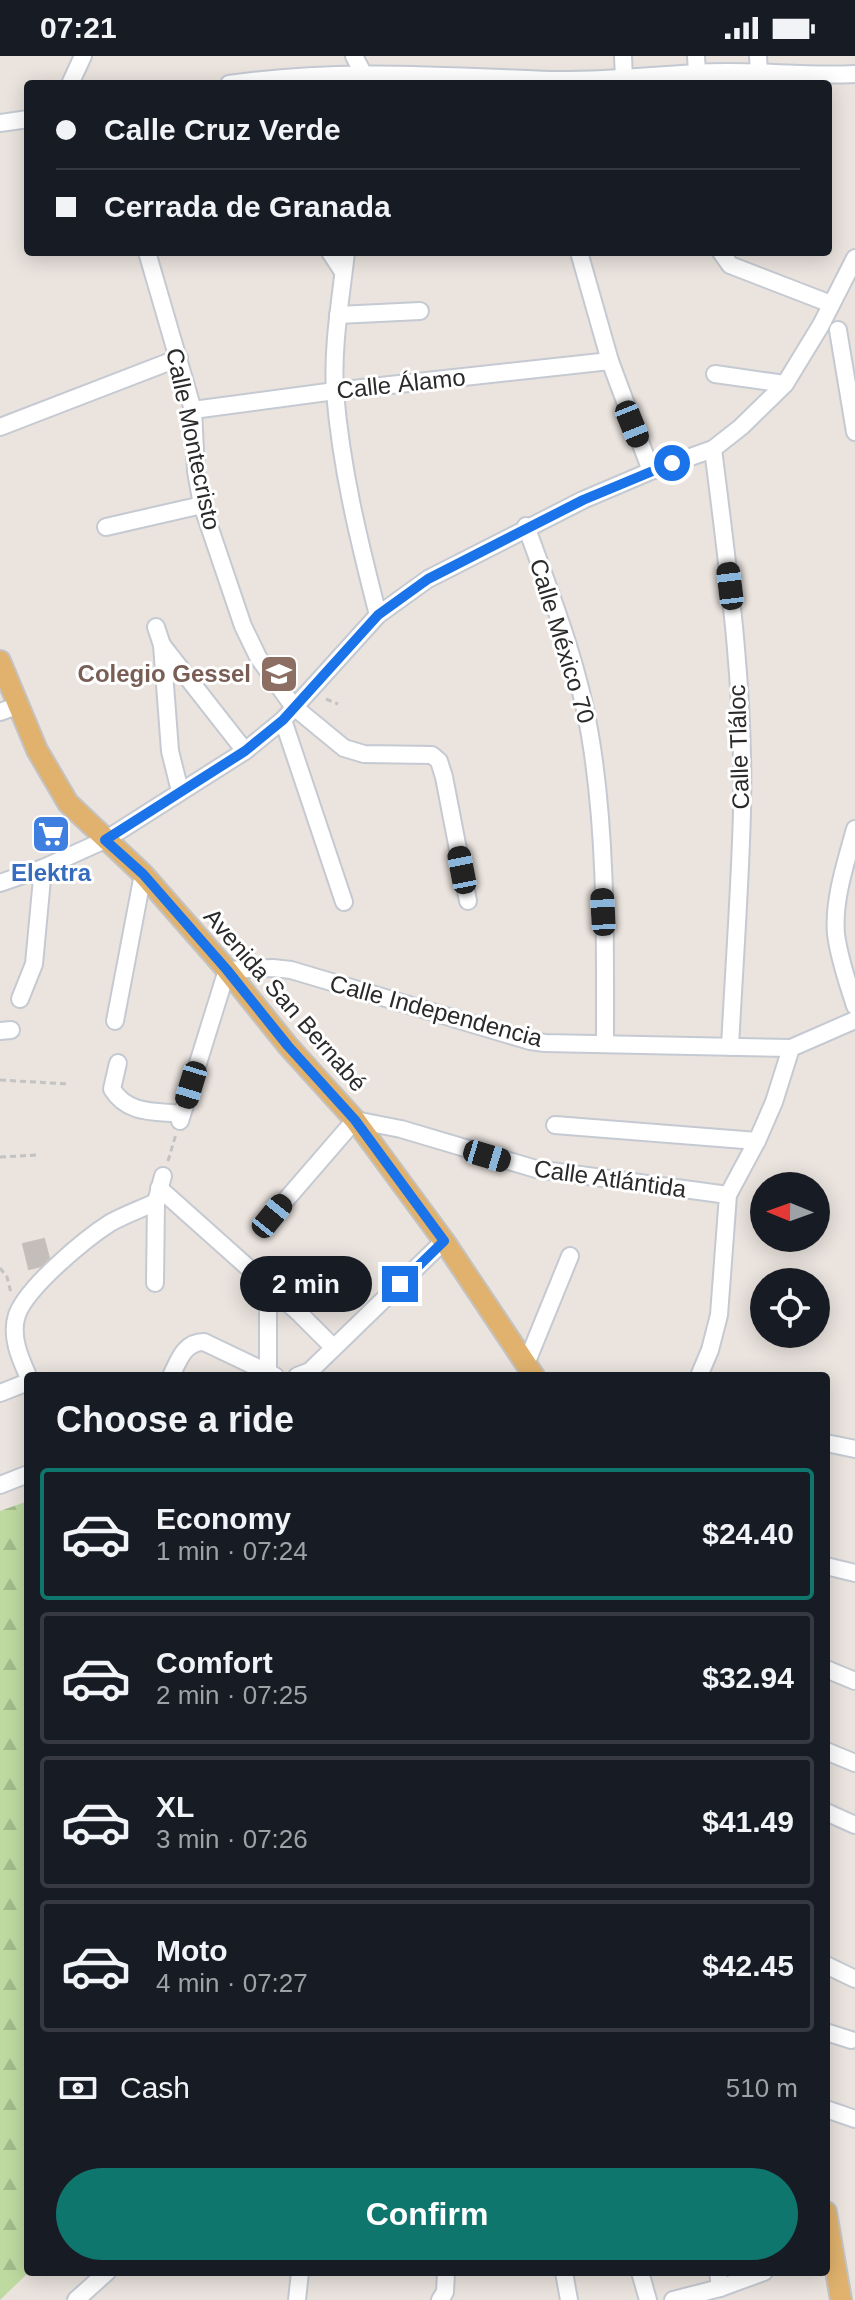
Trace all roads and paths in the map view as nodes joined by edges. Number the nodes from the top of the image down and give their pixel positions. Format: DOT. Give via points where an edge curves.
graph roads {
  1 [pos="83,56"];
  2 [pos="354,56"];
  3 [pos="623,56"];
  4 [pos="696,64"];
  5 [pos="759,64"];
  6 [pos="855,74"];
  7 [pos="363,78"];
  8 [pos="624,79"];
  9 [pos="791,79"];
  10 [pos="72,80"];
  11 [pos="262,80"];
  12 [pos="460,80"];
  13 [pos="601,80"];
  14 [pos="642,80"];
  15 [pos="663,80"];
  16 [pos="24,120"];
  17 [pos="0,123"];
  18 [pos="148,256"];
  19 [pos="333,256"];
  20 [pos="345,256"];
  21 [pos="580,256"];
  22 [pos="724,256"];
  23 [pos="855,258"];
  24 [pos="343,272"];
  25 [pos="831,304"];
  26 [pos="420,311"];
  27 [pos="338,315"];
  28 [pos="821,325"];
  29 [pos="847,332"];
  30 [pos="179,358"];
  31 [pos="610,361"];
  32 [pos="715,374"];
  33 [pos="785,384"];
  34 [pos="335,391"];
  35 [pos="193,410"];
  36 [pos="0,427"];
  37 [pos="855,432"];
  38 [pos="713,449"];
  39 [pos="651,471"];
  40 [pos="202,505"];
  41 [pos="526,526"];
  42 [pos="106,527"];
  43 [pos="378,615"];
  44 [pos="156,627"];
  45 [pos="162,645"];
  46 [pos="0,661"];
  47 [pos="9,709"];
  48 [pos="288,713"];
  49 [pos="245,751"];
  50 [pos="180,791"];
  51 [pos="854,836"];
  52 [pos="105,840"];
  53 [pos="43,868"];
  54 [pos="143,874"];
  55 [pos="0,883"];
  56 [pos="468,901"];
  57 [pos="344,902"];
  58 [pos="227,970"];
  59 [pos="20,999"];
  60 [pos="855,1006"];
  61 [pos="855,1020"];
  62 [pos="115,1021"];
  63 [pos="605,1044"];
  64 [pos="730,1047"];
  65 [pos="791,1048"];
  66 [pos="118,1063"];
  67 [pos="0,1080"];
  68 [pos="69,1084"];
  69 [pos="181,1117"];
  70 [pos="355,1120"];
  71 [pos="555,1125"];
  72 [pos="757,1141"];
  73 [pos="37,1155"];
  74 [pos="0,1157"];
  75 [pos="159,1189"];
  76 [pos="728,1195"];
  77 [pos="272,1216"];
  78 [pos="444,1241"];
  79 [pos="570,1256"];
  80 [pos="0,1268"];
  81 [pos="155,1283"];
  82 [pos="268,1286"];
  83 [pos="17,1315"];
  84 [pos="333,1347"];
  85 [pos="530,1370"];
  86 [pos="27,1372"];
  87 [pos="173,1372"];
  88 [pos="267,1372"];
  89 [pos="271,1372"];
  90 [pos="305,1372"];
  91 [pos="701,1372"];
  92 [pos="24,1384"];
  93 [pos="0,1393"];
  94 [pos="830,1444"];
  95 [pos="855,1449"];
  96 [pos="24,1476"];
  97 [pos="0,1485"];
  98 [pos="830,1567"];
  99 [pos="855,1573"];
  100 [pos="830,1671"];
  101 [pos="855,1681"];
  102 [pos="830,1753"];
  103 [pos="855,1763"];
  104 [pos="830,1814"];
  105 [pos="855,1825"];
  106 [pos="830,1967"];
  107 [pos="855,1979"];
  108 [pos="830,2033"];
  109 [pos="851,2040"];
  110 [pos="830,2110"];
  111 [pos="855,2119"];
  112 [pos="830,2252"];
  113 [pos="103,2276"];
  114 [pos="300,2276"];
  115 [pos="446,2276"];
  116 [pos="565,2276"];
  117 [pos="641,2276"];
  118 [pos="742,2276"];
  119 [pos="719,2280"];
  120 [pos="76,2300"];
  121 [pos="297,2300"];
  122 [pos="440,2300"];
  123 [pos="569,2300"];
  124 [pos="648,2300"];
  125 [pos="673,2300"];
  126 [pos="841,2300"];
  1 -- 10 [label="street"];
  2 -- 7 [label="street"];
  3 -- 8 [label="street"];
  4 -- 5 [label="street"];
  4 -- 15 [label="street"];
  5 -- 9 [label="street"];
  6 -- 9 [label="street"];
  7 -- 11 [label="street"];
  7 -- 12 [label="street"];
  8 -- 13 [label="street"];
  8 -- 14 [label="street"];
  16 -- 17 [label="street"];
  18 -- 30 [label="street, Calle Montecristo"];
  19 -- 24 [label="street"];
  20 -- 24 [label="street"];
  21 -- 31 [label="street"];
  22 -- 25 [label="street" via="730,265"];
  23 -- 25 [label="street"];
  24 -- 27 [label="street"];
  25 -- 28 [label="street"];
  26 -- 27 [label="street"];
  27 -- 34 [label="street"];
  28 -- 29 [label="street"];
  28 -- 33 [label="street"];
  29 -- 37 [label="street"];
  30 -- 35 [label="street, Calle Montecristo"];
  30 -- 36 [label="street"];
  31 -- 34 [label="street, Calle Álamo"];
  31 -- 39 [label="street"];
  32 -- 33 [label="street"];
  33 -- 38 [label="street"];
  34 -- 35 [label="street, Calle Álamo"];
  34 -- 43 [label="street" via="349,499"];
  35 -- 40 [label="street, Calle Montecristo"];
  38 -- 39 [label="street"];
  38 -- 64 [label="street, Calle Tláloc" via="740,713 742,810"];
  39 -- 41 [label="street"];
  40 -- 42 [label="street"];
  40 -- 48 [label="street, Calle Montecristo" via="243,626"];
  41 -- 43 [label="street" via="428,579"];
  41 -- 63 [label="street, Calle México 70" via="576,670 590,734 605,940"];
  43 -- 48 [label="street"];
  44 -- 45 [label="street"];
  45 -- 49 [label="street"];
  45 -- 50 [label="street" via="167,728"];
  46 -- 47 [label="main road, Avenida San Bernabé"];
  47 -- 52 [label="main road, Avenida San Bernabé" via="68,803"];
  48 -- 49 [label="street"];
  48 -- 56 [label="street" via="350,751 432,755 439,761"];
  48 -- 57 [label="street"];
  49 -- 50 [label="street"];
  50 -- 52 [label="street"];
  51 -- 60 [label="street" via="839,894 836,932"];
  52 -- 53 [label="street"];
  52 -- 54 [label="main road, Avenida San Bernabé"];
  53 -- 55 [label="street"];
  53 -- 59 [label="street" via="34,964"];
  54 -- 58 [label="main road, Avenida San Bernabé"];
  54 -- 62 [label="street"];
  58 -- 63 [label="street, Calle Independencia" via="291,970 530,1041"];
  58 -- 69 [label="street"];
  58 -- 70 [label="main road, Avenida San Bernabé"];
  61 -- 65 [label="street"];
  63 -- 64 [label="street, Calle Independencia"];
  64 -- 65 [label="street, Calle Independencia"];
  65 -- 72 [label="street"];
  66 -- 69 [label="street" via="112,1089 119,1101"];
  67 -- 68 [label="path"];
  69 -- 75 [label="path"];
  70 -- 76 [label="street, Calle Atlántida" via="536,1169"];
  70 -- 77 [label="street"];
  70 -- 78 [label="main road, Avenida San Bernabé"];
  71 -- 72 [label="street"];
  72 -- 76 [label="street"];
  73 -- 74 [label="path"];
  75 -- 81 [label="street"];
  75 -- 82 [label="street"];
  75 -- 83 [label="street" via="42,1280"];
  76 -- 91 [label="street" via="719,1315"];
  78 -- 84 [label="street"];
  78 -- 85 [label="main road, Avenida San Bernabé"];
  79 -- 85 [label="street"];
  80 -- 83 [label="path"];
  82 -- 84 [label="street"];
  82 -- 89 [label="street"];
  83 -- 86 [label="street" via="15,1337"];
  84 -- 90 [label="street"];
  87 -- 88 [label="street" via="187,1347 204,1342"];
  92 -- 93 [label="street"];
  94 -- 95 [label="street"];
  96 -- 97 [label="street"];
  98 -- 99 [label="street"];
  100 -- 101 [label="street"];
  102 -- 103 [label="street"];
  104 -- 105 [label="street"];
  106 -- 107 [label="street"];
  108 -- 109 [label="street"];
  110 -- 111 [label="street"];
  112 -- 126 [label="main road"];
  113 -- 120 [label="street"];
  114 -- 121 [label="street"];
  115 -- 122 [label="street"];
  116 -- 123 [label="street"];
  117 -- 124 [label="street"];
  118 -- 119 [label="street"];
  119 -- 125 [label="street"];
}
